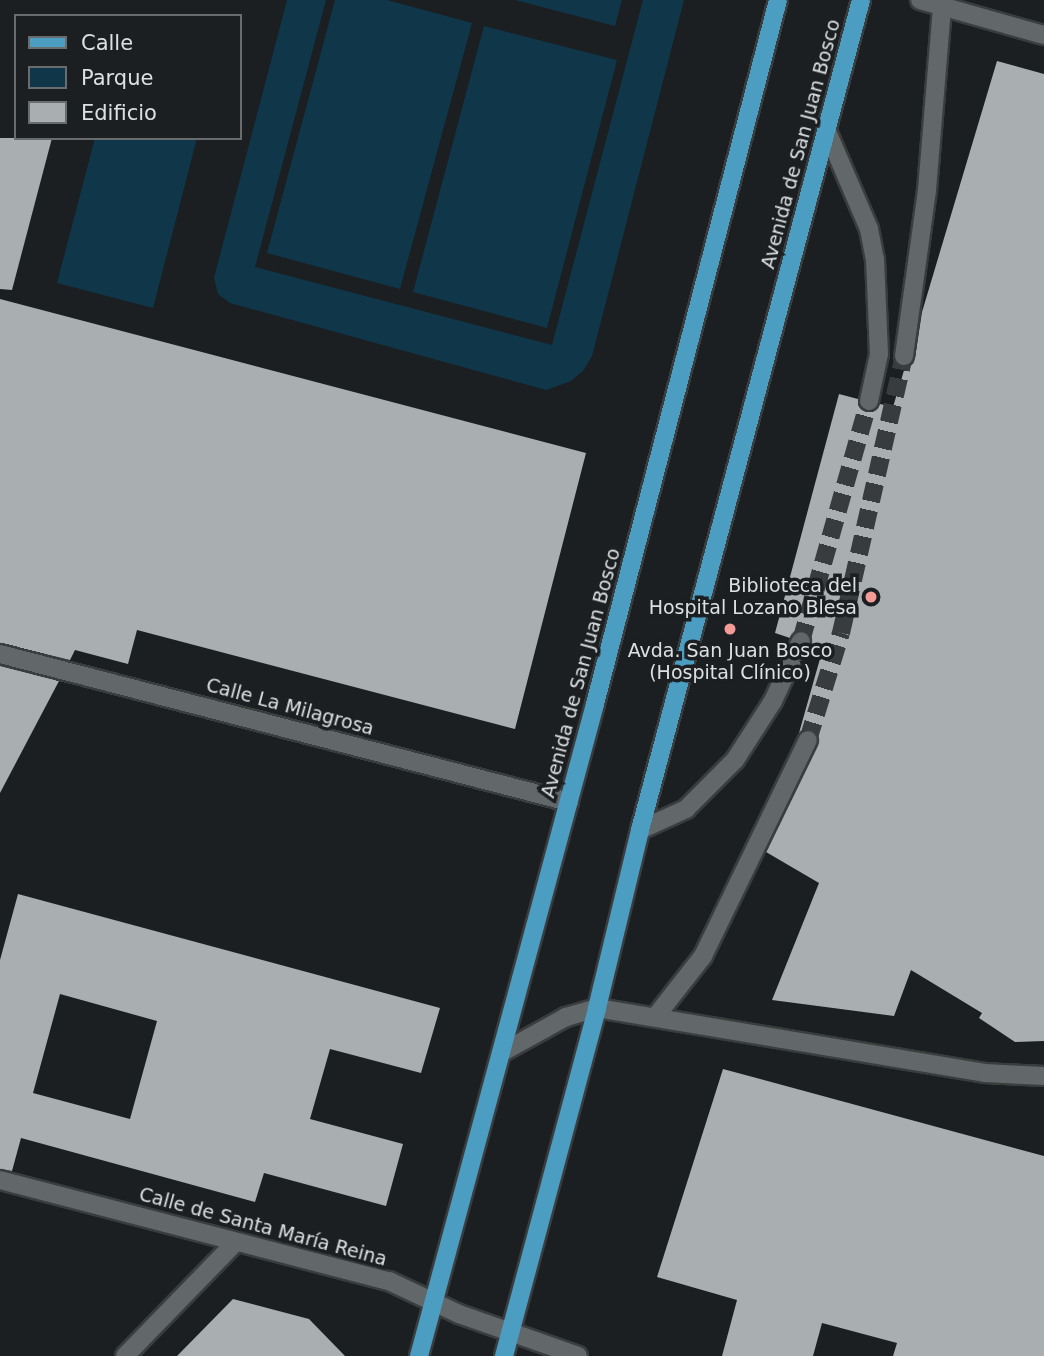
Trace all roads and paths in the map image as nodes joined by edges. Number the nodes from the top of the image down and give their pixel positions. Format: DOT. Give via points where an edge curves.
graph roads {
  1 [pos="778,0"];
  2 [pos="861,0"];
  3 [pos="920,0"];
  4 [pos="942,7"];
  5 [pos="1044,35"];
  6 [pos="826,129"];
  7 [pos="904,356"];
  8 [pos="869,401"];
  9 [pos="801,641"];
  10 [pos="0,654"];
  11 [pos="808,740"];
  12 [pos="569,802"];
  13 [pos="640,830"];
  14 [pos="597,1008"];
  15 [pos="656,1016"];
  16 [pos="501,1052"];
  17 [pos="1044,1076"];
  18 [pos="0,1180"];
  19 [pos="236,1242"];
  20 [pos="434,1303"];
  21 [pos="510,1334"];
  22 [pos="125,1356"];
  23 [pos="419,1356"];
  24 [pos="504,1356"];
  25 [pos="578,1356"];
  1 -- 12 [label="main road, Avenida de San Juan Bosco"];
  2 -- 6 [label="main road, Avenida de San Juan Bosco"];
  3 -- 4 [label="street"];
  4 -- 5 [label="street"];
  4 -- 7 [label="street" via="927,190"];
  6 -- 8 [label="street" via="869,229 875,259 879,354"];
  6 -- 13 [label="main road, Avenida de San Juan Bosco"];
  9 -- 13 [label="street" via="773,701 735,760 686,809"];
  10 -- 12 [label="street, Calle La Milagrosa"];
  11 -- 15 [label="street" via="703,956"];
  12 -- 16 [label="main road, Avenida de San Juan Bosco"];
  13 -- 14 [label="main road, Avenida de San Juan Bosco"];
  14 -- 15 [label="street"];
  14 -- 16 [label="street" via="566,1017"];
  14 -- 21 [label="main road, Avenida de San Juan Bosco"];
  15 -- 17 [label="street" via="985,1073"];
  16 -- 20 [label="main road, Avenida de San Juan Bosco"];
  18 -- 19 [label="street, Calle de Santa María Reina"];
  19 -- 20 [label="street, Calle de Santa María Reina" via="389,1282"];
  19 -- 22 [label="street"];
  20 -- 21 [label="street, Calle de Santa María Reina"];
  20 -- 23 [label="main road, Avenida de San Juan Bosco"];
  21 -- 24 [label="main road, Avenida de San Juan Bosco"];
  21 -- 25 [label="street, Calle de Santa María Reina"];
}
